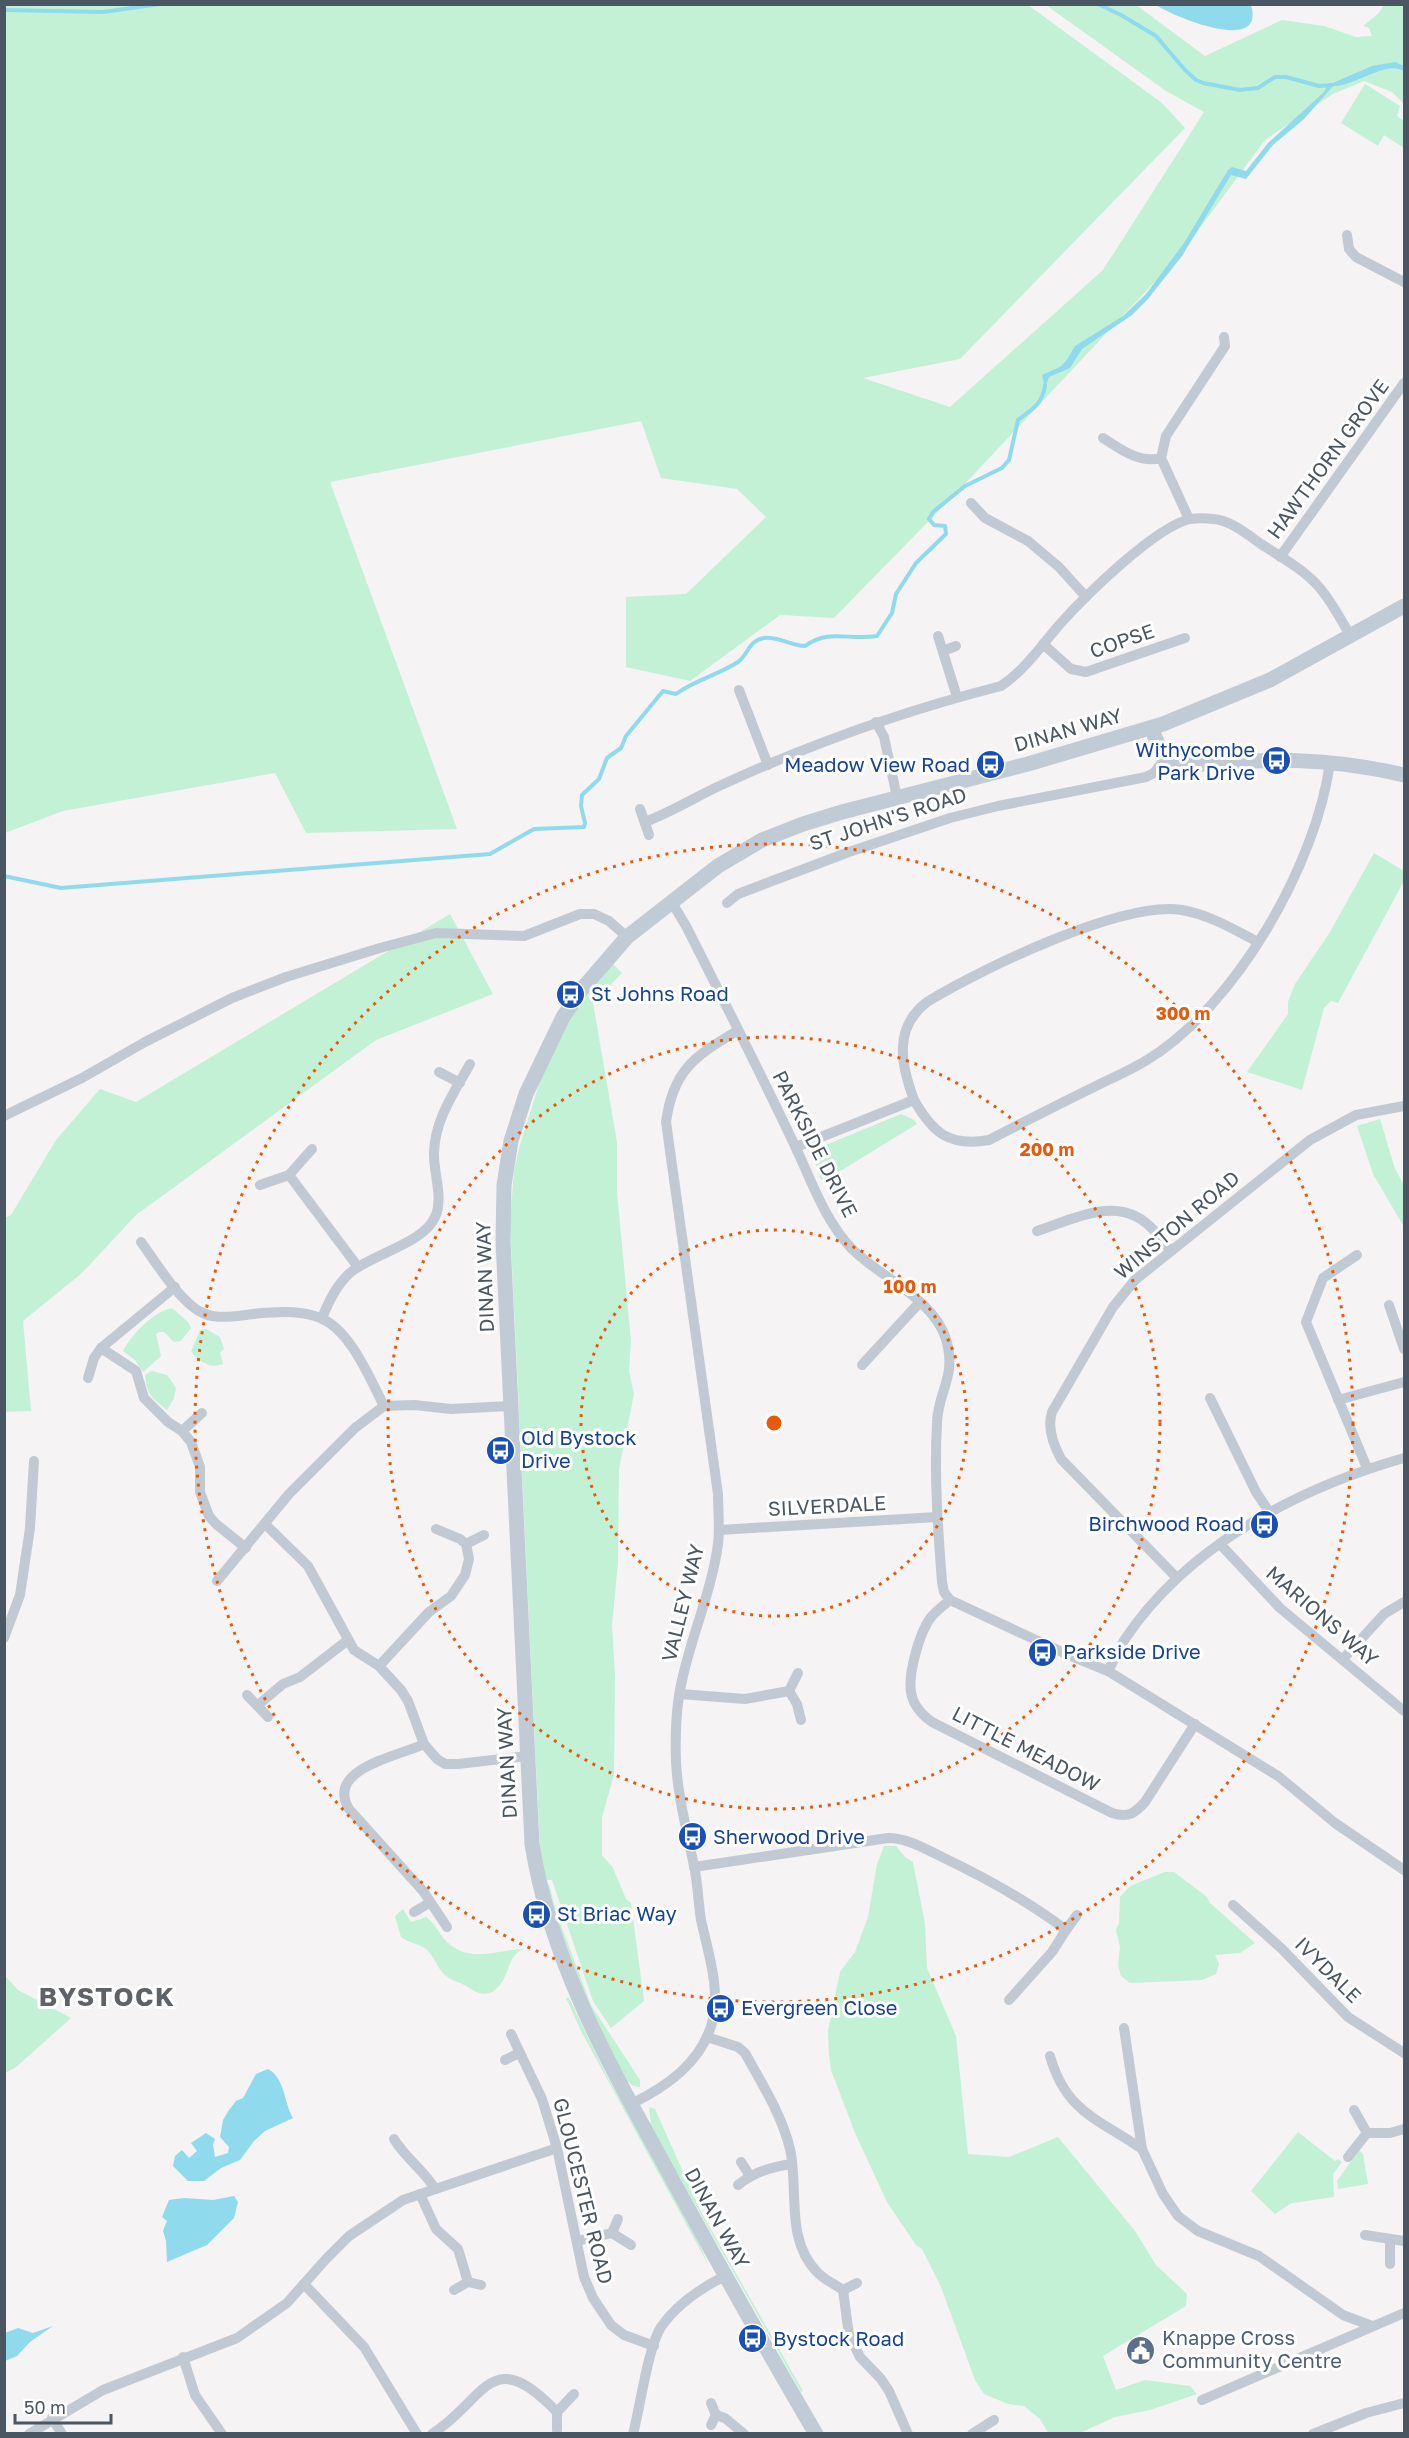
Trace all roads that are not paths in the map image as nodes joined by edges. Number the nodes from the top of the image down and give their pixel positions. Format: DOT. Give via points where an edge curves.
graph roads {
  1 [pos="1347,235"];
  2 [pos="1404,282"];
  3 [pos="1224,337"];
  4 [pos="1404,383"];
  5 [pos="1103,438"];
  6 [pos="1161,458"];
  7 [pos="971,502"];
  8 [pos="1190,519"];
  9 [pos="1280,557"];
  10 [pos="1086,597"];
  11 [pos="1404,606"];
  12 [pos="938,636"];
  13 [pos="1351,637"];
  14 [pos="1185,638"];
  15 [pos="1043,644"];
  16 [pos="956,646"];
  17 [pos="943,651"];
  18 [pos="739,690"];
  19 [pos="957,697"];
  20 [pos="876,722"];
  21 [pos="1152,728"];
  22 [pos="1167,757"];
  23 [pos="1330,762"];
  24 [pos="768,765"];
  25 [pos="1404,775"];
  26 [pos="897,797"];
  27 [pos="640,809"];
  28 [pos="645,822"];
  29 [pos="649,836"];
  30 [pos="671,901"];
  31 [pos="727,903"];
  32 [pos="627,937"];
  33 [pos="1258,942"];
  34 [pos="737,1031"];
  35 [pos="470,1064"];
  36 [pos="439,1072"];
  37 [pos="460,1083"];
  38 [pos="914,1100"];
  39 [pos="1404,1106"];
  40 [pos="4,1116"];
  41 [pos="796,1147"];
  42 [pos="312,1149"];
  43 [pos="290,1175"];
  44 [pos="260,1185"];
  45 [pos="1037,1231"];
  46 [pos="141,1242"];
  47 [pos="1171,1251"];
  48 [pos="1357,1255"];
  49 [pos="358,1267"];
  50 [pos="176,1287"];
  51 [pos="920,1302"];
  52 [pos="1389,1305"];
  53 [pos="321,1318"];
  54 [pos="102,1348"];
  55 [pos="1404,1349"];
  56 [pos="862,1365"];
  57 [pos="88,1378"];
  58 [pos="1404,1382"];
  59 [pos="1210,1398"];
  60 [pos="1338,1400"];
  61 [pos="384,1406"];
  62 [pos="512,1406"];
  63 [pos="202,1413"];
  64 [pos="182,1431"];
  65 [pos="1404,1458"];
  66 [pos="34,1461"];
  67 [pos="1367,1468"];
  68 [pos="1270,1513"];
  69 [pos="937,1517"];
  70 [pos="265,1524"];
  71 [pos="436,1529"];
  72 [pos="719,1530"];
  73 [pos="484,1535"];
  74 [pos="1220,1544"];
  75 [pos="466,1545"];
  76 [pos="246,1548"];
  77 [pos="1177,1578"];
  78 [pos="218,1581"];
  79 [pos="950,1600"];
  80 [pos="1404,1602"];
  81 [pos="4,1638"];
  82 [pos="348,1640"];
  83 [pos="1343,1659"];
  84 [pos="379,1666"];
  85 [pos="1108,1671"];
  86 [pos="798,1673"];
  87 [pos="789,1691"];
  88 [pos="680,1694"];
  89 [pos="247,1695"];
  90 [pos="258,1705"];
  91 [pos="1404,1712"];
  92 [pos="268,1717"];
  93 [pos="801,1720"];
  94 [pos="1195,1724"];
  95 [pos="424,1744"];
  96 [pos="527,1756"];
  97 [pos="694,1867"];
  98 [pos="1404,1870"];
  99 [pos="429,1903"];
  100 [pos="1233,1905"];
  101 [pos="414,1912"];
  102 [pos="1077,1915"];
  103 [pos="447,1927"];
  104 [pos="1066,1930"];
  105 [pos="1009,2000"];
  106 [pos="1124,2028"];
  107 [pos="511,2034"];
  108 [pos="707,2037"];
  109 [pos="519,2053"];
  110 [pos="1404,2053"];
  111 [pos="1050,2055"];
  112 [pos="505,2060"];
  113 [pos="631,2104"];
  114 [pos="1354,2110"];
  115 [pos="1404,2129"];
  116 [pos="1367,2133"];
  117 [pos="394,2139"];
  118 [pos="557,2148"];
  119 [pos="1142,2149"];
  120 [pos="1348,2157"];
  121 [pos="741,2162"];
  122 [pos="792,2164"];
  123 [pos="750,2176"];
  124 [pos="738,2185"];
  125 [pos="435,2189"];
  126 [pos="420,2194"];
  127 [pos="618,2219"];
  128 [pos="612,2233"];
  129 [pos="1365,2235"];
  130 [pos="1390,2240"];
  131 [pos="577,2241"];
  132 [pos="1404,2241"];
  133 [pos="631,2245"];
  134 [pos="1390,2264"];
  135 [pos="725,2276"];
  136 [pos="468,2282"];
  137 [pos="857,2283"];
  138 [pos="304,2284"];
  139 [pos="481,2285"];
  140 [pos="454,2290"];
  141 [pos="843,2290"];
  142 [pos="1404,2313"];
  143 [pos="1372,2326"];
  144 [pos="654,2346"];
  145 [pos="183,2357"];
  146 [pos="574,2394"];
  147 [pos="1203,2400"];
  148 [pos="711,2403"];
  149 [pos="1404,2403"];
  150 [pos="557,2412"];
  151 [pos="52,2418"];
  152 [pos="994,2420"];
  153 [pos="558,2430"];
  154 [pos="29,2433"];
  155 [pos="62,2433"];
  156 [pos="222,2433"];
  157 [pos="417,2433"];
  158 [pos="432,2433"];
  159 [pos="633,2433"];
  160 [pos="744,2433"];
  161 [pos="816,2433"];
  162 [pos="908,2433"];
  163 [pos="972,2433"];
  164 [pos="1313,2433"];
  1 -- 2 [label="street" via="1349,249 1356,257"];
  3 -- 6 [label="street" via="1225,346 1166,436"];
  4 -- 9 [label="street, HAWTHORN GROVE"];
  5 -- 6 [label="street" via="1129,455"];
  6 -- 8 [label="street"];
  7 -- 10 [label="street" via="985,518 1028,541"];
  8 -- 9 [label="street" via="1214,519 1239,529"];
  8 -- 10 [label="street" via="1138,551"];
  9 -- 13 [label="street" via="1318,587"];
  10 -- 15 [label="street"];
  11 -- 13 [label="street, DINAN WAY"];
  12 -- 17 [label="street"];
  13 -- 21 [label="street, DINAN WAY" via="1261,684"];
  14 -- 15 [label="street, COPSE" via="1086,672 1071,669"];
  15 -- 19 [label="street" via="1001,686"];
  16 -- 17 [label="street"];
  17 -- 19 [label="street"];
  18 -- 24 [label="street"];
  19 -- 20 [label="street"];
  20 -- 24 [label="street"];
  20 -- 26 [label="street" via="884,737"];
  21 -- 22 [label="street"];
  21 -- 26 [label="street, DINAN WAY"];
  22 -- 23 [label="street" via="1190,765 1260,760"];
  22 -- 31 [label="street, ST JOHN'S ROAD" via="1146,777 950,818 738,894"];
  23 -- 25 [label="street"];
  23 -- 33 [label="street" via="1326,793 1306,849"];
  24 -- 28 [label="street"];
  26 -- 30 [label="street, DINAN WAY" via="762,840"];
  27 -- 28 [label="street"];
  28 -- 29 [label="street"];
  30 -- 32 [label="street, DINAN WAY"];
  30 -- 34 [label="street, PARKSIDE DRIVE"];
  32 -- 40 [label="street" via="609,921 594,914 580,914 524,936 435,933 380,948 232,998"];
  32 -- 62 [label="street, DINAN WAY" via="563,1017 526,1094 512,1141 504,1185 503,1241"];
  33 -- 38 [label="street" via="1222,994 1154,1055 989,1140 956,1141 938,1133"];
  33 -- 38 [label="street" via="1206,915 1152,911 1100,923 990,968 927,1002 905,1029 902,1062"];
  34 -- 41 [label="street, PARKSIDE DRIVE"];
  34 -- 72 [label="street, VALLEY WAY" via="709,1048 677,1079 666,1122 718,1494"];
  35 -- 37 [label="street"];
  36 -- 37 [label="street"];
  37 -- 49 [label="street" via="447,1103 436,1139 436,1216 423,1231"];
  38 -- 41 [label="street"];
  39 -- 47 [label="street, WINSTON ROAD" via="1356,1115 1310,1140"];
  41 -- 51 [label="street, PARKSIDE DRIVE" via="812,1187 852,1248"];
  42 -- 43 [label="street"];
  43 -- 44 [label="street"];
  43 -- 49 [label="street"];
  45 -- 47 [label="street" via="1090,1214 1122,1211 1148,1224"];
  46 -- 50 [label="street"];
  47 -- 77 [label="street, WINSTON ROAD" via="1123,1292 1050,1419 1054,1445 1061,1459"];
  48 -- 60 [label="street" via="1323,1278 1306,1322"];
  49 -- 53 [label="street" via="339,1284"];
  50 -- 53 [label="street" via="191,1305 206,1314 282,1312"];
  50 -- 54 [label="street"];
  51 -- 56 [label="street"];
  51 -- 69 [label="street, PARKSIDE DRIVE" via="943,1332 949,1356 950,1373 937,1423"];
  52 -- 55 [label="street"];
  53 -- 61 [label="street" via="348,1342"];
  54 -- 57 [label="street" via="94,1358"];
  54 -- 64 [label="street" via="136,1371 144,1398"];
  58 -- 60 [label="street"];
  59 -- 68 [label="street"];
  60 -- 67 [label="street"];
  61 -- 62 [label="street"];
  61 -- 70 [label="street" via="354,1428"];
  62 -- 96 [label="street, DINAN WAY"];
  63 -- 64 [label="street"];
  64 -- 76 [label="street" via="197,1455 201,1492 209,1516"];
  65 -- 67 [label="street"];
  66 -- 81 [label="street" via="20,1595"];
  67 -- 68 [label="street" via="1297,1497"];
  68 -- 74 [label="street"];
  69 -- 72 [label="street, SILVERDALE"];
  69 -- 79 [label="street, PARKSIDE DRIVE" via="942,1582"];
  70 -- 76 [label="street"];
  70 -- 82 [label="street" via="308,1566"];
  71 -- 75 [label="street"];
  72 -- 88 [label="street, VALLEY WAY" via="714,1565"];
  73 -- 75 [label="street"];
  74 -- 77 [label="street"];
  74 -- 83 [label="street, MARIONS WAY" via="1280,1608"];
  75 -- 84 [label="street" via="469,1559 465,1575 452,1596 429,1612"];
  76 -- 78 [label="street"];
  77 -- 85 [label="street" via="1124,1640"];
  79 -- 85 [label="street"];
  79 -- 94 [label="street, LITTLE MEADOW" via="927,1623 916,1652 911,1692 918,1708 932,1722 1123,1816 1136,1812 1145,1802"];
  80 -- 83 [label="street" via="1384,1614"];
  82 -- 84 [label="street" via="354,1650"];
  82 -- 90 [label="street"];
  83 -- 91 [label="street, MARIONS WAY"];
  84 -- 95 [label="street" via="408,1701"];
  85 -- 94 [label="street"];
  86 -- 87 [label="street"];
  87 -- 88 [label="street" via="745,1699"];
  87 -- 93 [label="street"];
  88 -- 97 [label="street, VALLEY WAY" via="676,1762"];
  89 -- 90 [label="street"];
  90 -- 92 [label="street"];
  94 -- 98 [label="street" via="1278,1776 1335,1823"];
  95 -- 96 [label="street" via="445,1764"];
  95 -- 99 [label="street" via="372,1762 344,1787 343,1793 350,1809 423,1891"];
  96 -- 113 [label="street, DINAN WAY" via="532,1844 541,1895 590,2026"];
  97 -- 104 [label="street" via="898,1838 989,1879"];
  97 -- 108 [label="street, VALLEY WAY" via="714,1984 715,2007"];
  99 -- 101 [label="street"];
  99 -- 103 [label="street"];
  100 -- 110 [label="street, IVYDALE" via="1348,2017"];
  102 -- 104 [label="street"];
  104 -- 105 [label="street" via="1052,1952"];
  106 -- 119 [label="street"];
  107 -- 109 [label="street, GLOUCESTER ROAD"];
  108 -- 113 [label="street, VALLEY WAY" via="683,2070"];
  108 -- 122 [label="street" via="745,2053 782,2124"];
  109 -- 112 [label="street"];
  109 -- 118 [label="street, GLOUCESTER ROAD" via="542,2099"];
  111 -- 119 [label="street" via="1074,2104"];
  113 -- 135 [label="street, DINAN WAY"];
  114 -- 116 [label="street"];
  115 -- 116 [label="street"];
  116 -- 120 [label="street"];
  117 -- 125 [label="street" via="402,2154 428,2177"];
  118 -- 125 [label="street"];
  118 -- 131 [label="street, GLOUCESTER ROAD"];
  119 -- 143 [label="street" via="1178,2216 1198,2231 1259,2256 1343,2315"];
  121 -- 123 [label="street"];
  122 -- 123 [label="street" via="774,2166"];
  122 -- 141 [label="street" via="801,2246 808,2263 819,2275"];
  123 -- 124 [label="street"];
  125 -- 126 [label="street"];
  126 -- 136 [label="street" via="436,2229 458,2249"];
  126 -- 138 [label="street" via="364,2224"];
  127 -- 128 [label="street"];
  128 -- 131 [label="street"];
  128 -- 133 [label="street"];
  129 -- 130 [label="street"];
  130 -- 132 [label="street"];
  130 -- 134 [label="street"];
  131 -- 144 [label="street, GLOUCESTER ROAD" via="584,2277 602,2313 624,2335"];
  135 -- 144 [label="street" via="681,2304 660,2329"];
  135 -- 161 [label="street, DINAN WAY"];
  136 -- 139 [label="street"];
  136 -- 140 [label="street"];
  137 -- 141 [label="street"];
  138 -- 145 [label="street" via="287,2303 237,2338"];
  138 -- 157 [label="street" via="364,2347"];
  141 -- 162 [label="street" via="849,2335 860,2356 889,2391"];
  142 -- 143 [label="street"];
  143 -- 147 [label="street"];
  144 -- 159 [label="street"];
  145 -- 151 [label="street" via="103,2390"];
  145 -- 156 [label="street" via="195,2395"];
  146 -- 150 [label="street"];
  148 -- 160 [label="street" via="714,2420 725,2418"];
  149 -- 164 [label="street"];
  150 -- 153 [label="street"];
  150 -- 158 [label="street" via="538,2392 506,2379 487,2383 449,2423"];
  151 -- 154 [label="street"];
  151 -- 155 [label="street"];
  152 -- 163 [label="street"];
}
